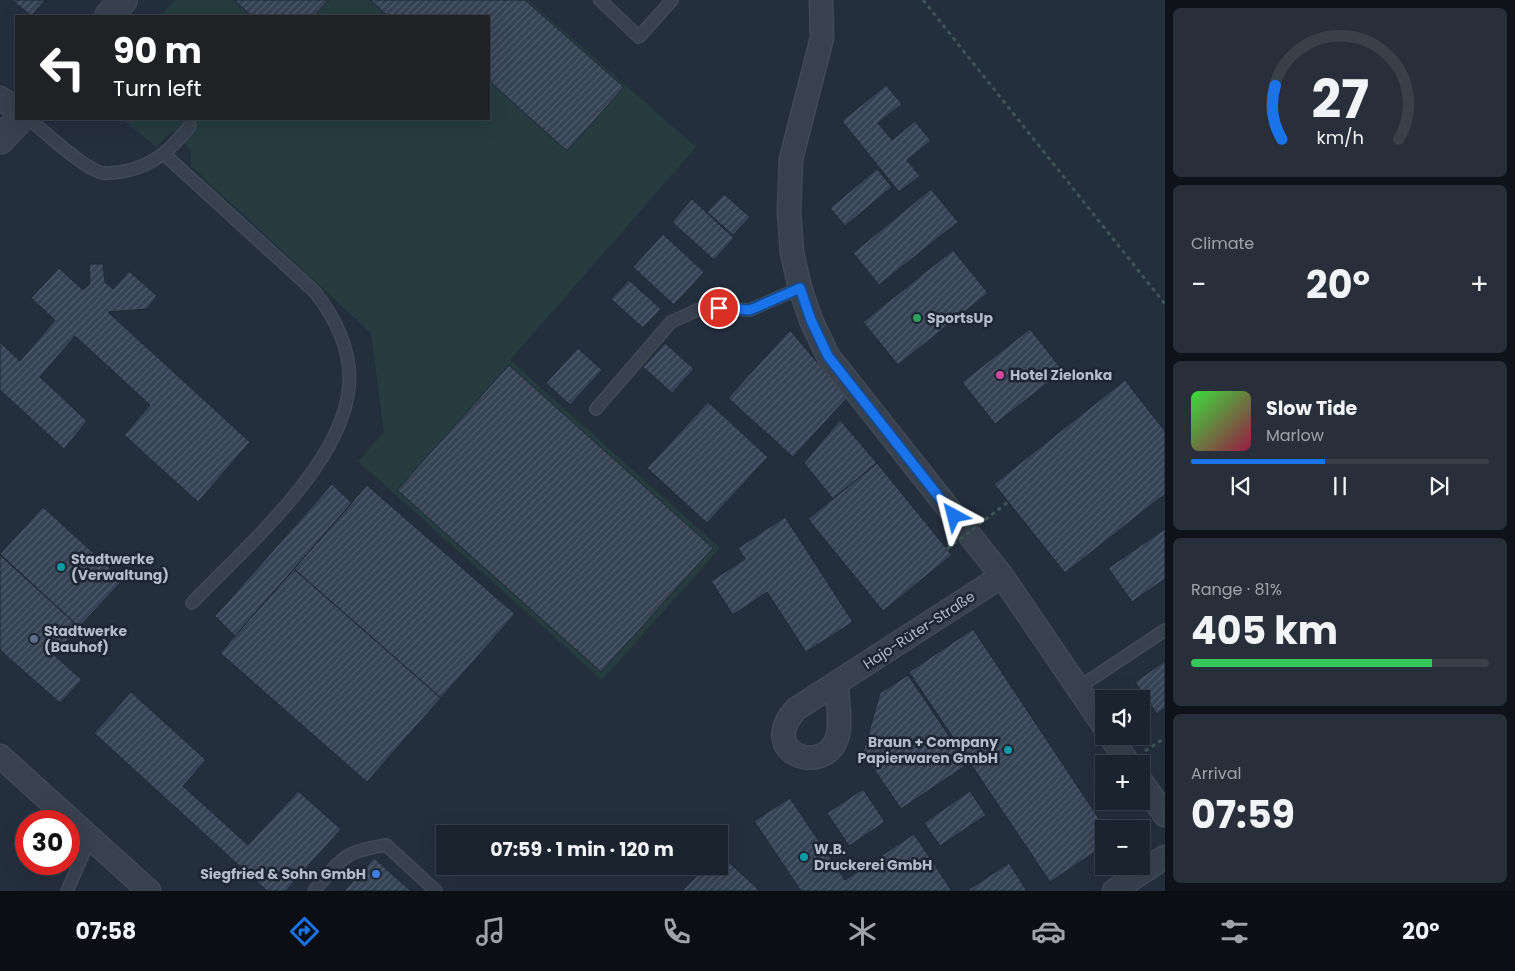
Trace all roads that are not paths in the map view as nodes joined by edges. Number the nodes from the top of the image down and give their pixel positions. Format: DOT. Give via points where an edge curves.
graph roads {
  1 [pos="123,0"];
  2 [pos="600,0"];
  3 [pos="672,0"];
  4 [pos="821,0"];
  5 [pos="110,15"];
  6 [pos="0,98"];
  7 [pos="15,108"];
  8 [pos="19,120"];
  9 [pos="30,120"];
  10 [pos="190,126"];
  11 [pos="0,140"];
  12 [pos="164,154"];
  13 [pos="800,288"];
  14 [pos="596,409"];
  15 [pos="1002,576"];
  16 [pos="192,603"];
  17 [pos="1165,630"];
  18 [pos="836,684"];
  19 [pos="1078,688"];
  20 [pos="1095,713"];
  21 [pos="0,756"];
  22 [pos="1150,794"];
  23 [pos="1165,815"];
  24 [pos="90,838"];
  25 [pos="1165,857"];
  26 [pos="67,891"];
  27 [pos="148,891"];
  28 [pos="314,891"];
  29 [pos="436,891"];
  30 [pos="1114,891"];
  1 -- 5 [label="street"];
  2 -- 3 [label="lane" via="639,36"];
  4 -- 13 [label="street" via="822,38 791,159 789,211 792,253"];
  6 -- 7 [label="street"];
  8 -- 11 [label="street"];
  9 -- 12 [label="lane" via="90,168 104,173 137,169"];
  10 -- 12 [label="lane"];
  12 -- 16 [label="lane" via="315,292 330,311 342,336 350,386 336,435 317,467 297,493"];
  13 -- 14 [label="lane" via="750,310 704,307 671,322"];
  13 -- 15 [label="street" via="828,356"];
  15 -- 18 [label="street, Hajo-Rüter-Straße"];
  15 -- 19 [label="street"];
  17 -- 19 [label="lane"];
  19 -- 20 [label="street"];
  21 -- 24 [label="street"];
  22 -- 23 [label="street"];
  24 -- 26 [label="lane"];
  24 -- 27 [label="street"];
  25 -- 30 [label="street"];
  28 -- 29 [label="lane" via="341,859 360,849 386,845"];
}
